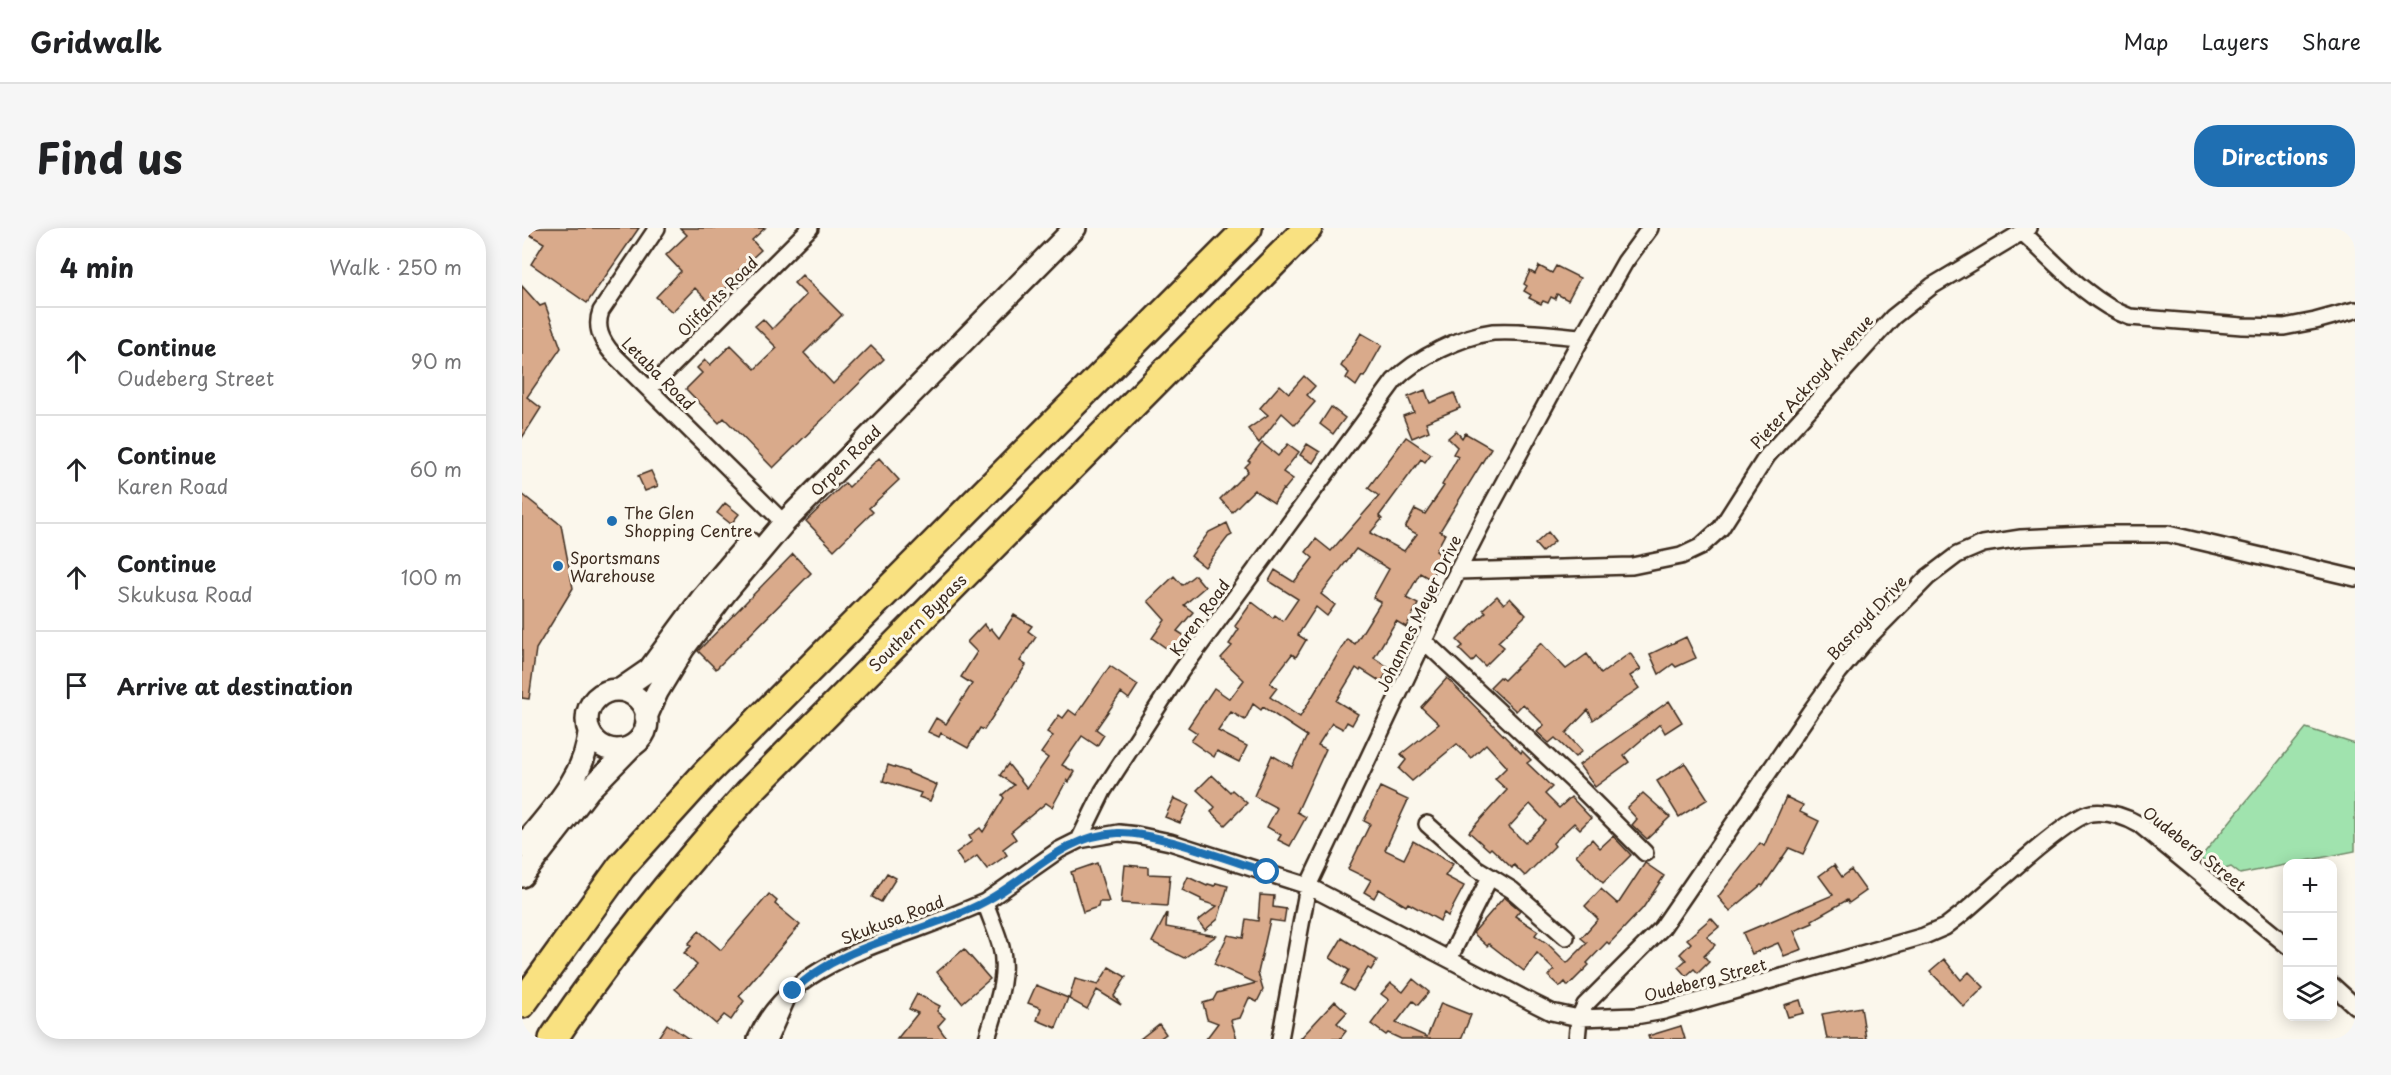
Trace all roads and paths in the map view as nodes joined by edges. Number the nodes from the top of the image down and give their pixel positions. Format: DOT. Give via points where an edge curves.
graph roads {
  1 [pos="657,228"];
  2 [pos="810,228"];
  3 [pos="1056,228"];
  4 [pos="1075,228"];
  5 [pos="1248,228"];
  6 [pos="1308,228"];
  7 [pos="1650,228"];
  8 [pos="2026,230"];
  9 [pos="2355,310"];
  10 [pos="1582,337"];
  11 [pos="649,389"];
  12 [pos="779,518"];
  13 [pos="1457,572"];
  14 [pos="2355,578"];
  15 [pos="1424,641"];
  16 [pos="620,690"];
  17 [pos="646,717"];
  18 [pos="589,733"];
  19 [pos="632,746"];
  20 [pos="1427,824"];
  21 [pos="1079,840"];
  22 [pos="522,848"];
  23 [pos="1645,853"];
  24 [pos="522,876"];
  25 [pos="1490,877"];
  26 [pos="1308,886"];
  27 [pos="984,902"];
  28 [pos="1566,937"];
  29 [pos="2283,942"];
  30 [pos="1449,959"];
  31 [pos="2337,990"];
  32 [pos="787,998"];
  33 [pos="522,1004"];
  34 [pos="2355,1006"];
  35 [pos="1579,1018"];
  36 [pos="554,1039"];
  37 [pos="756,1039"];
  38 [pos="769,1039"];
  39 [pos="987,1039"];
  40 [pos="1280,1039"];
  41 [pos="1577,1039"];
  1 -- 11 [label="street, Letaba Road" via="601,311 598,324 604,344"];
  2 -- 11 [label="street, Olifants Road"];
  3 -- 12 [label="street, Orpen Road"];
  4 -- 12 [label="street, Orpen Road"];
  5 -- 33 [label="highway" via="707,772 621,867"];
  6 -- 36 [label="highway, Southern Bypass" via="749,792 624,939"];
  7 -- 10 [label="street, Johannes Meyer Drive"];
  8 -- 9 [label="street" via="2098,299 2130,317 2284,327"];
  8 -- 13 [label="street, Pieter Ackroyd Avenue" via="1932,286 1893,317 1771,450 1721,528 1700,546 1681,555 1632,566"];
  10 -- 13 [label="street, Johannes Meyer Drive"];
  10 -- 21 [label="street, Karen Road" via="1486,333 1438,351 1403,371 1181,671 1103,791"];
  11 -- 12 [label="street, Letaba Road"];
  12 -- 16 [label="street, Orpen Road" via="703,597 649,670"];
  12 -- 17 [label="street, Orpen Road" via="683,649"];
  13 -- 15 [label="street, Johannes Meyer Drive"];
  14 -- 35 [label="street, Basroyd Drive" via="2168,534 2009,539 1957,555 1928,577 1845,664 1662,928 1590,1000"];
  15 -- 23 [label="street"];
  15 -- 26 [label="street, Johannes Meyer Drive"];
  16 -- 17 [label="street" via="641,702"];
  16 -- 18 [label="street" via="605,692 591,705 586,723"];
  17 -- 19 [label="street" via="645,731"];
  18 -- 19 [label="street" via="612,750"];
  18 -- 22 [label="street" via="579,771"];
  19 -- 24 [label="street" via="588,791"];
  20 -- 25 [label="street"];
  21 -- 26 [label="street, Oudeberg Street" via="1119,833 1137,835"];
  21 -- 27 [label="street"];
  25 -- 28 [label="street" via="1512,890"];
  25 -- 30 [label="street"];
  26 -- 30 [label="street, Oudeberg Street"];
  26 -- 40 [label="street, Johannes Meyer Drive"];
  27 -- 32 [label="street, Skukusa Road" via="839,959 805,980"];
  27 -- 39 [label="street" via="1001,948 1003,967 1001,990"];
  29 -- 35 [label="street, Oudeberg Street" via="2140,825 2111,814 2090,813 2068,824 1945,927 1924,936 1664,1011 1615,1019"];
  30 -- 35 [label="street, Oudeberg Street" via="1542,1008"];
  31 -- 34 [label="street"];
  32 -- 37 [label="street, Skukusa Road" via="772,1010"];
  32 -- 38 [label="street, Skukusa Road"];
  35 -- 41 [label="street"];
}
